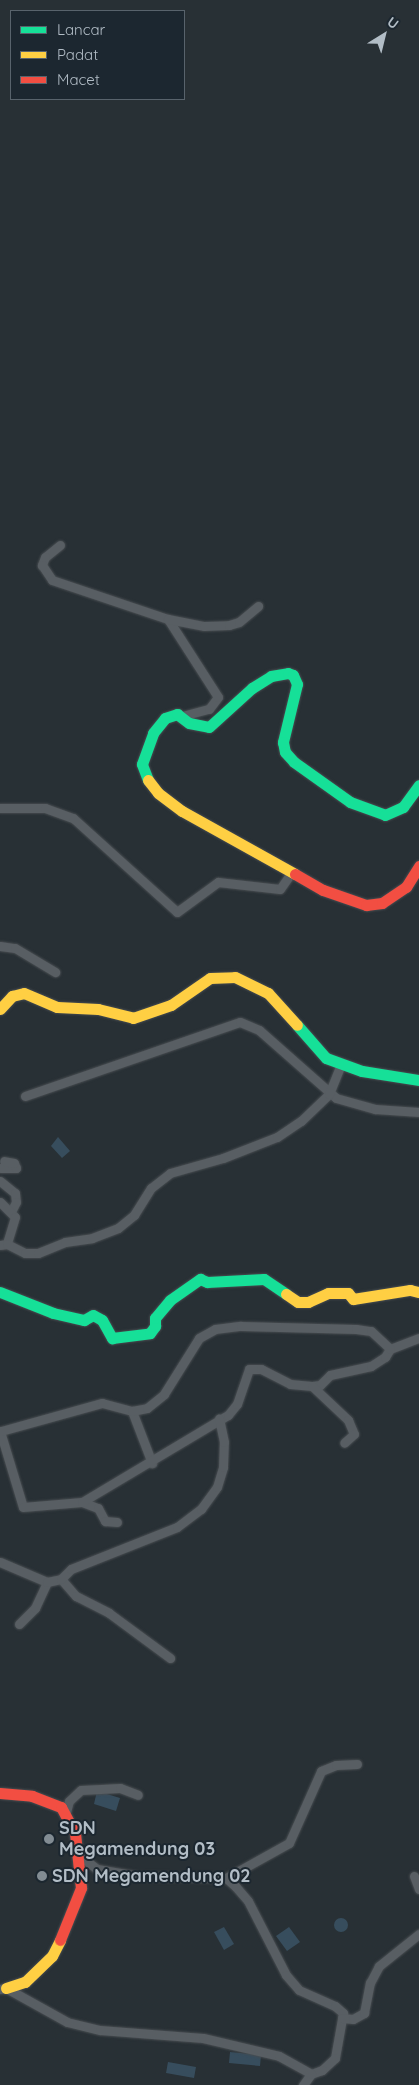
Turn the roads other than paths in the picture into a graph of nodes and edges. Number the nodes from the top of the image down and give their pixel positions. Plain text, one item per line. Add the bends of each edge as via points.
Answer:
1 (60, 546) dead end
2 (258, 606) dead end
3 (168, 619) junction
4 (182, 716) junction
5 (419, 785) edge
6 (0, 808) edge
7 (419, 866) edge
8 (291, 873) junction
9 (0, 946) edge
10 (55, 972) dead end
11 (0, 1009) edge
12 (341, 1065) junction
13 (419, 1080) edge
14 (329, 1094) junction
15 (25, 1096) dead end
16 (419, 1112) edge
17 (0, 1181) edge
18 (0, 1202) edge
19 (12, 1210) junction
20 (4, 1244) edge
21 (0, 1292) edge
22 (419, 1292) edge
23 (419, 1338) edge
24 (390, 1349) junction
25 (312, 1386) junction
26 (132, 1411) junction
27 (219, 1419) junction
28 (0, 1431) edge
29 (344, 1443) dead end
30 (152, 1463) junction
31 (82, 1502) junction
32 (117, 1522) dead end
33 (0, 1562) edge
34 (61, 1579) junction
35 (47, 1582) junction
36 (19, 1624) dead end
37 (170, 1658) dead end
38 (357, 1764) dead end
39 (0, 1793) edge
40 (138, 1795) dead end
41 (66, 1812) junction
42 (79, 1855) junction
43 (414, 1876) dead end
44 (226, 1878) junction
45 (419, 1889) edge
46 (419, 1934) edge
47 (3, 1989) edge
48 (342, 2018) junction
49 (311, 2074) junction
50 (303, 2085) edge

1 - 3 street via 45,558 42,565 52,580
2 - 3 street via 239,622 229,625 204,626
3 - 4 street via 218,697 209,709
4 - 5 street via 189,723 209,727 252,688 271,676 288,672 297,684 283,742 285,752 294,762 350,802 385,815 403,807
4 - 8 street via 172,714 165,718 153,733 143,754 143,773 158,793 182,811
6 - 8 street via 45,808 73,818 177,912 218,882 280,889
7 - 8 street via 406,888 394,896 366,905 323,890
9 - 10 street via 15,948
11 - 12 street via 12,996 24,993 57,1007 98,1009 133,1018 171,1005 210,978 235,977 268,993 326,1058
12 - 13 street
12 - 14 street
14 - 15 street via 258,1030 240,1022
14 - 16 street via 350,1104 375,1109
14 - 20 street via 277,1137 223,1158 170,1172 151,1188 134,1215 118,1228 38,1253 26,1253
17 - 19 street via 14,1193 16,1202
18 - 19 street
19 - 20 street via 15,1224
21 - 22 street via 53,1313 84,1320 93,1315 102,1320 112,1338 150,1333 156,1326 155,1318 170,1300 200,1279 207,1282 264,1279 298,1302 308,1302 328,1293 348,1293 353,1299 410,1290
23 - 24 street
24 - 25 street via 386,1357 371,1366 330,1375 320,1385
24 - 26 street via 371,1331 356,1329 241,1326 215,1329 199,1338 156,1403
25 - 27 street via 290,1384 261,1369 249,1369 234,1409
25 - 29 street via 348,1420 354,1434
26 - 28 street via 102,1403
26 - 30 street
27 - 30 street
27 - 34 street via 224,1442 222,1466 217,1487 201,1509 177,1527 71,1569
28 - 31 street via 23,1507
30 - 31 street
31 - 32 street via 98,1508 105,1521
33 - 35 street
34 - 35 street
34 - 37 street via 76,1596 109,1613
35 - 36 street via 35,1608
38 - 44 street via 336,1765 321,1771 289,1843
39 - 41 street via 52,1802
40 - 41 street via 120,1788 81,1790 69,1801
41 - 42 street via 75,1833
42 - 44 street via 97,1869 139,1876
42 - 47 street via 81,1888 52,1956 25,1982
43 - 45 street
44 - 48 street via 248,1901 286,1975 299,1990 335,2006 343,2013
46 - 48 street via 379,1966 370,1984 364,2013 353,2019
47 - 49 street via 68,2022 100,2030 203,2038 278,2056
48 - 49 street via 335,2058 322,2070
49 - 50 street

